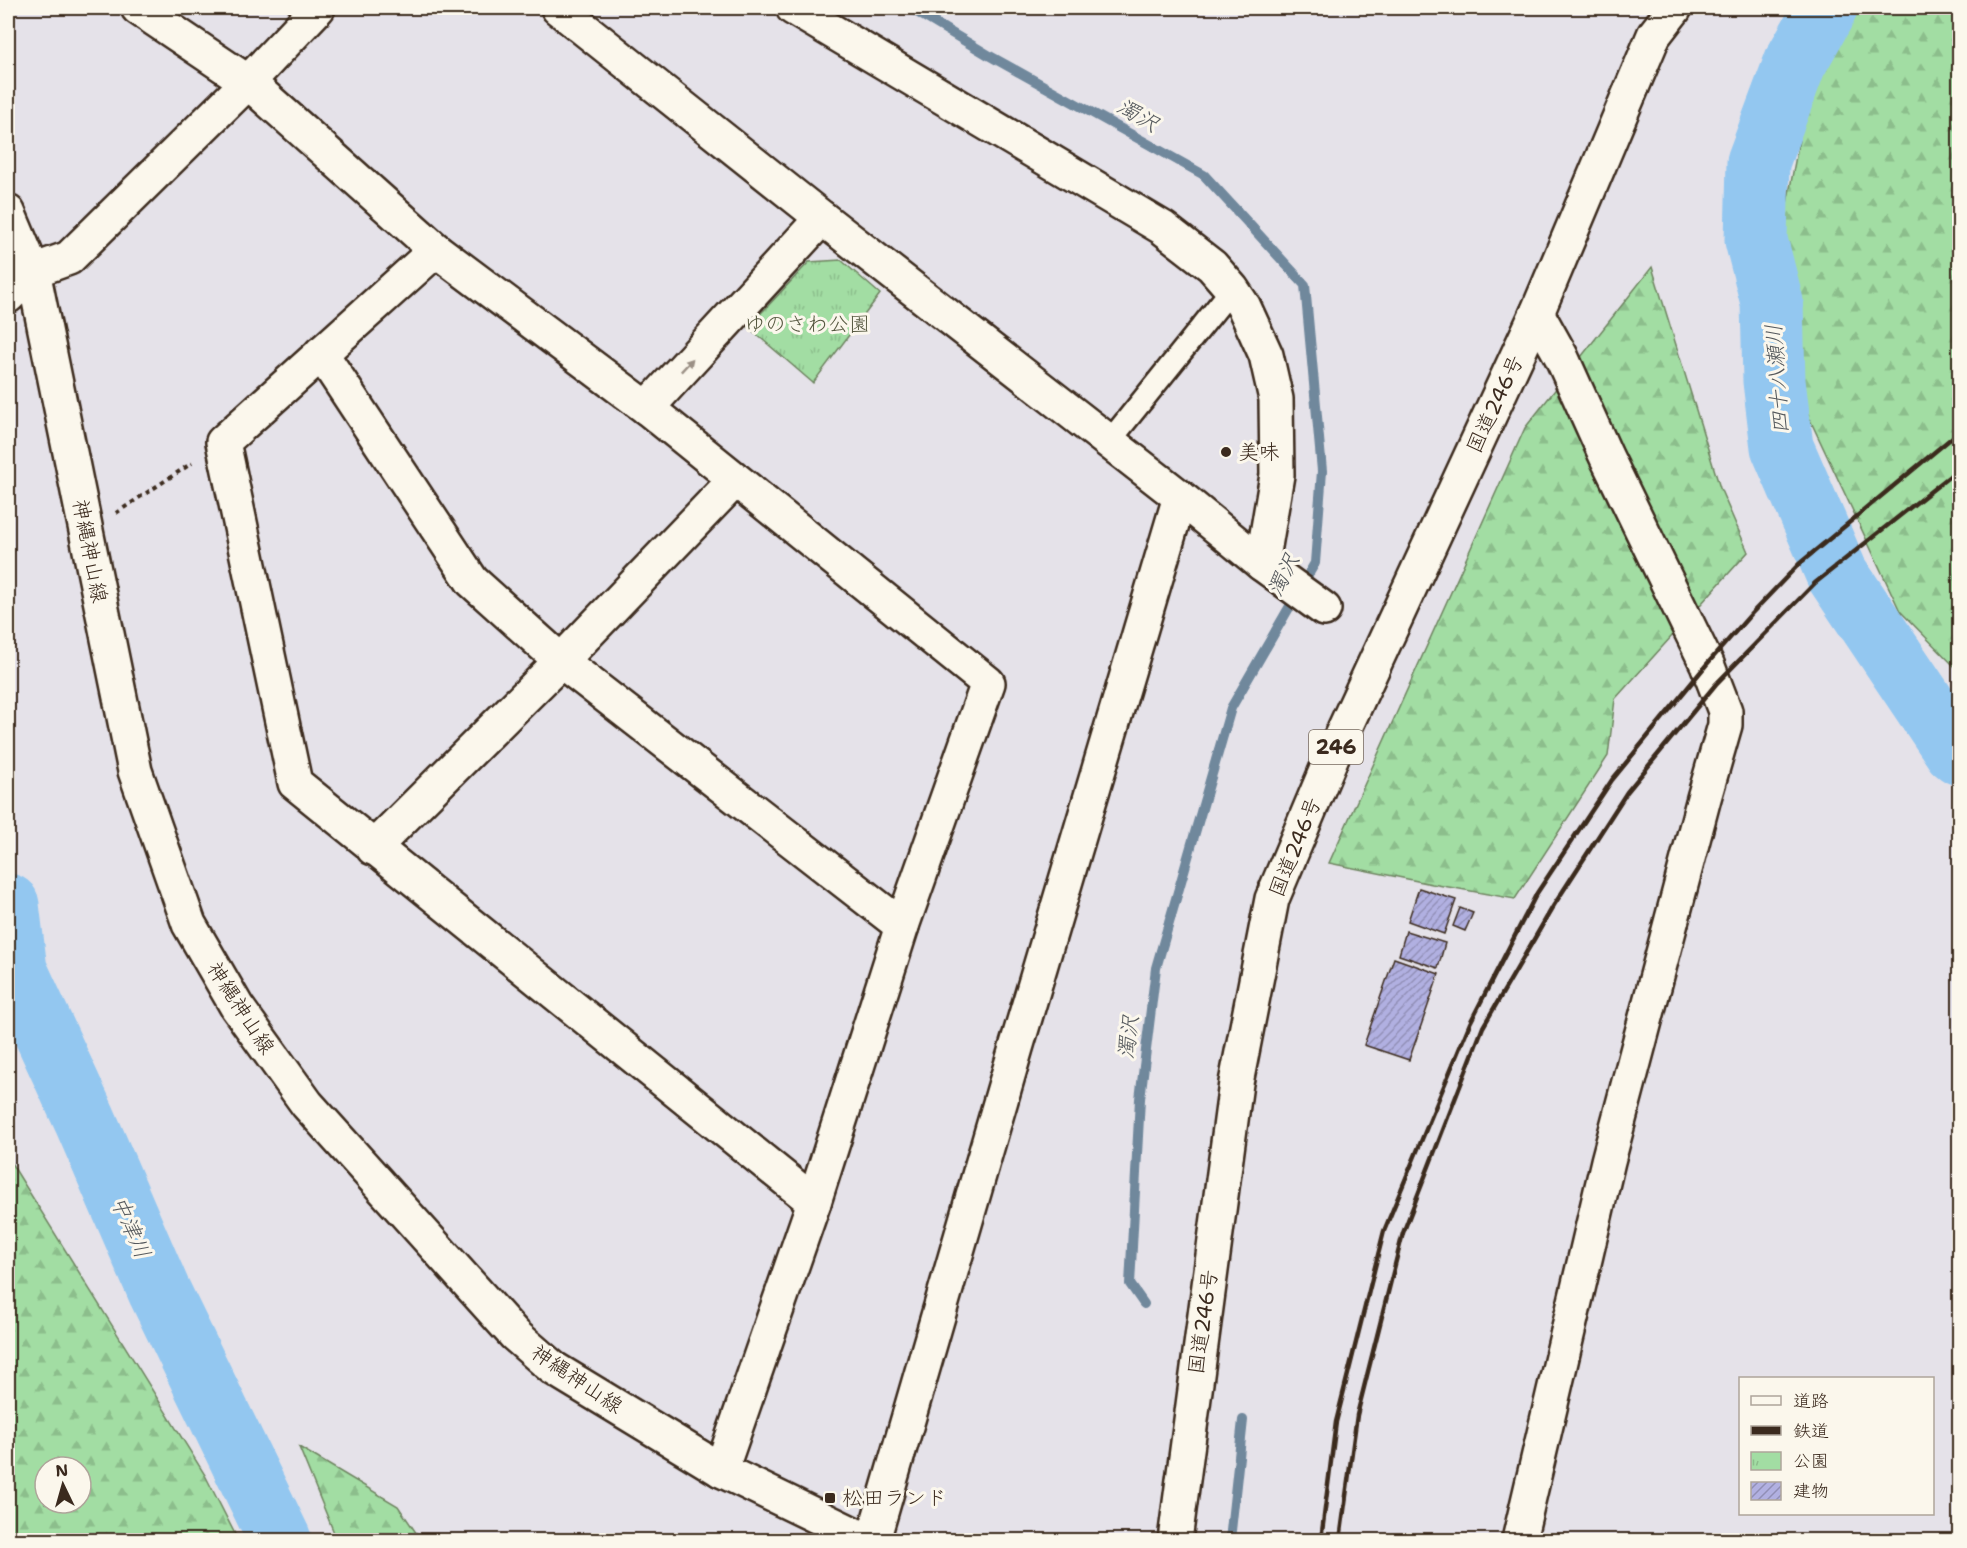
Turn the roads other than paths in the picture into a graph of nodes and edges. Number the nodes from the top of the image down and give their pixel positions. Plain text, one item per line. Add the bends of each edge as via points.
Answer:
1 (138, 8) edge
2 (318, 8) edge
3 (558, 8) edge
4 (794, 8) edge
5 (1675, 8) edge
6 (248, 82) junction
7 (8, 212) edge
8 (822, 218) junction
9 (436, 250) junction
10 (33, 271) junction
11 (1232, 289) junction
12 (8, 296) edge
13 (1537, 313) junction
14 (321, 353) junction
15 (647, 408) junction
16 (1109, 442) junction
17 (735, 480) junction
18 (1180, 497) junction
19 (1274, 572) junction
20 (1324, 609) dead end
21 (561, 661) junction
22 (373, 848) junction
23 (902, 926) junction
24 (814, 1202) junction
25 (720, 1470) junction
26 (866, 1540) edge
27 (873, 1540) edge
28 (1175, 1540) edge
29 (1519, 1540) edge

1 - 6 main road
2 - 6 main road
3 - 8 main road
4 - 11 main road via 1163,228 1212,266
5 - 13 main road, 国道246号 / 246 via 1654,35
6 - 9 main road
6 - 10 main road via 69,258
7 - 10 main road, 神縄神山線
15 -> 8 main road
8 - 16 main road
9 - 14 main road
9 - 15 main road
10 - 12 main road
10 - 25 main road, 神縄神山線 via 135,771 189,924 237,1006 307,1104 515,1335 553,1368
11 - 16 lane
11 - 19 main road via 1266,355 1276,399
13 - 28 main road, 国道246号 / 246 via 1345,727 1272,899 1236,1083
13 - 29 main road via 1707,664 1725,711 1725,725 1608,1161
14 - 21 main road via 472,581
14 - 22 main road via 223,442 294,783
15 - 17 main road
16 - 18 main road
17 - 21 main road
17 - 23 main road via 988,683
18 - 19 main road
18 - 27 main road
19 - 20 main road
21 - 22 main road
21 - 23 main road
22 - 24 main road
23 - 24 main road
24 - 25 main road
25 - 26 main road, 神縄神山線

